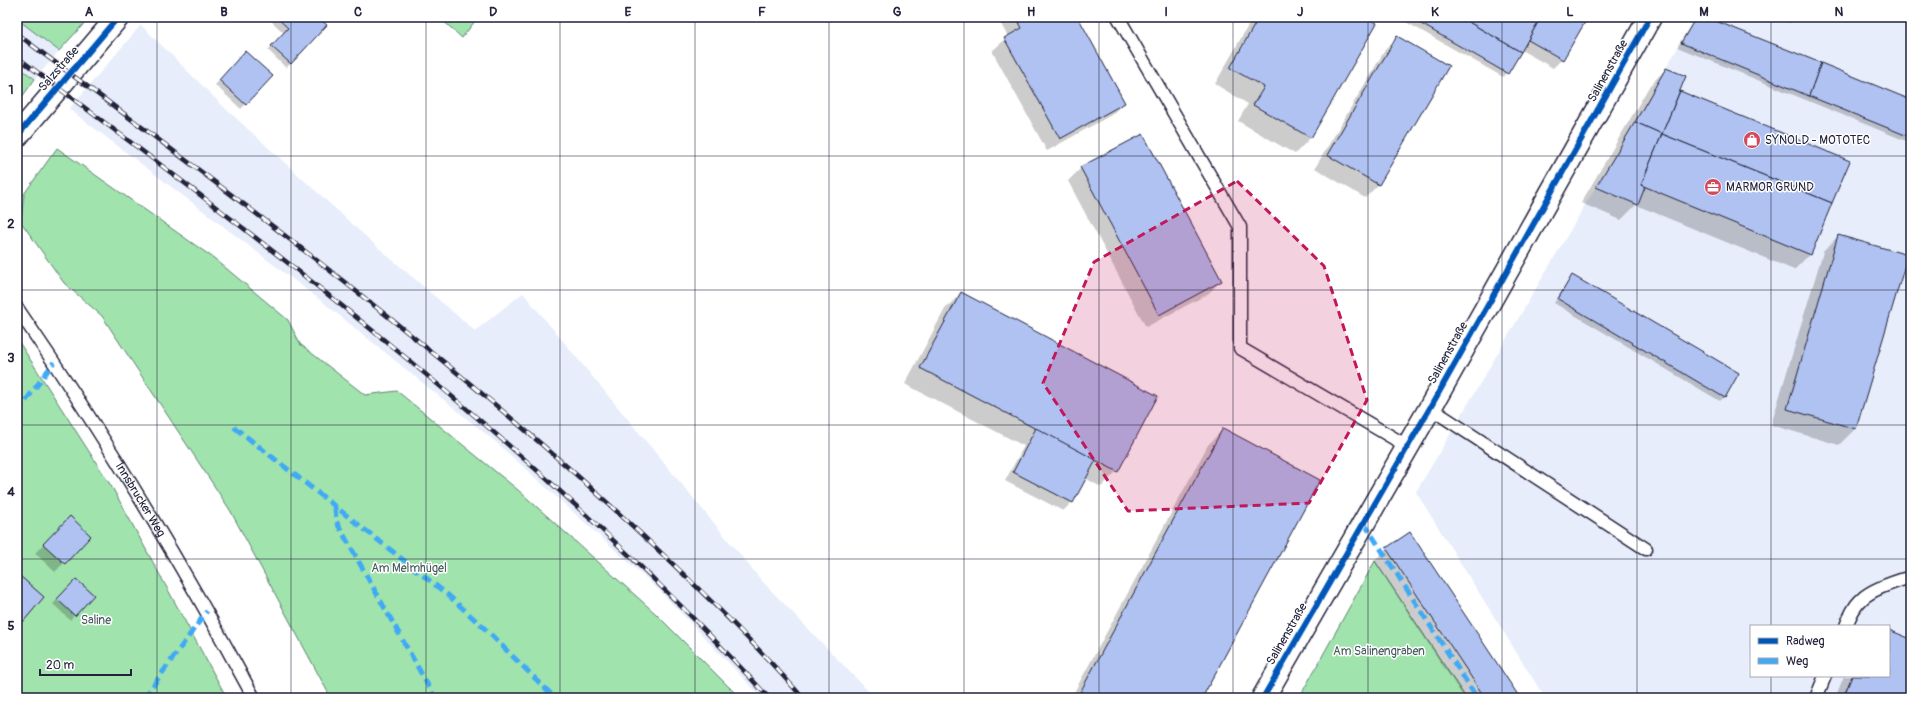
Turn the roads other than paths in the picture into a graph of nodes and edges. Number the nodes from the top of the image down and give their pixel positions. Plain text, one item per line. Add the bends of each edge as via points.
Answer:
1 (118, 17) edge
2 (1118, 17) edge
3 (1650, 17) edge
4 (17, 136) edge
5 (17, 308) edge
6 (1430, 408) junction
7 (1407, 446) junction
8 (1646, 549) dead end
9 (1911, 577) edge
10 (1846, 625) edge
11 (1825, 677) edge
12 (254, 698) edge
13 (1263, 698) edge
14 (1816, 698) edge

1 - 4 street, Salzstraße
2 - 7 lane via 1240,227 1240,348
3 - 6 street, Salinenstraße
5 - 12 lane, Innsbrucker Weg via 132,486 207,611
6 - 7 street, Salinenstraße
6 - 8 lane
7 - 13 street, Salinenstraße
9 - 10 lane via 1883,587 1863,598 1852,612
11 - 14 lane

